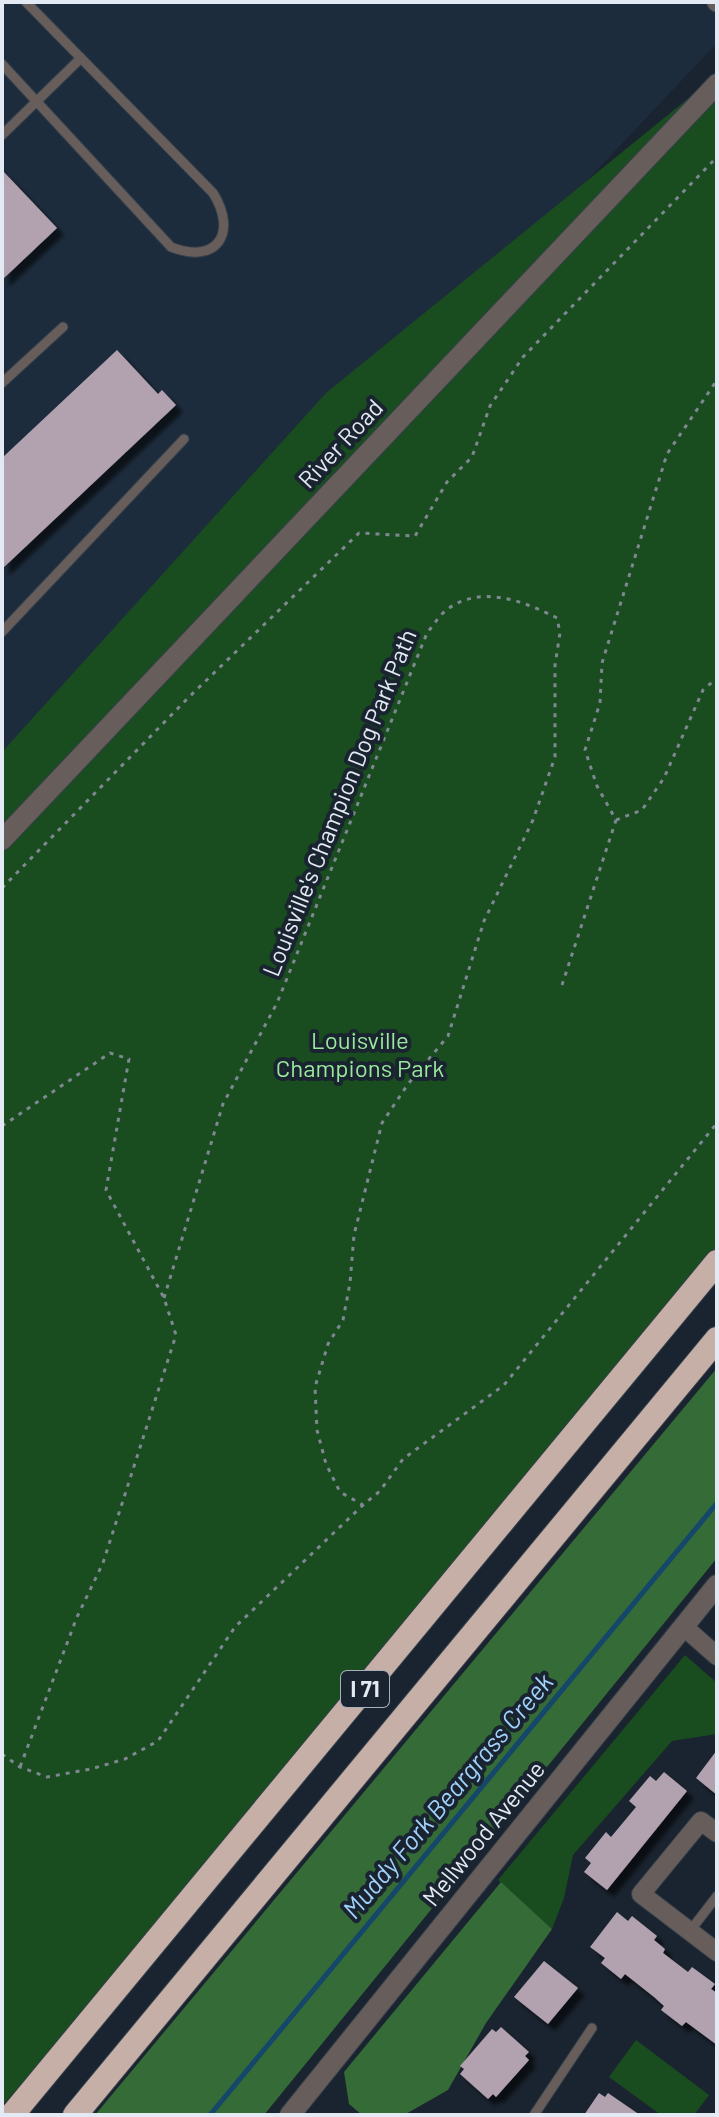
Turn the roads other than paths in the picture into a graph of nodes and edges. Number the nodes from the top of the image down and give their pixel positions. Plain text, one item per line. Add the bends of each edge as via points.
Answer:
1 (26, 2) edge
2 (81, 58) junction
3 (2, 64) edge
4 (717, 84) edge
5 (36, 102) junction
6 (2, 135) edge
7 (63, 327) dead end
8 (2, 383) edge
9 (184, 439) dead end
10 (2, 632) edge
11 (2, 840) edge
12 (717, 1262) edge
13 (717, 1339) edge
14 (717, 1585) edge
15 (684, 1627) junction
16 (717, 1656) edge
17 (717, 1833) edge
18 (717, 1896) edge
19 (690, 1931) junction
20 (717, 1952) edge
21 (592, 2028) dead end
22 (12, 2115) edge
23 (75, 2115) edge
24 (290, 2115) edge
25 (534, 2115) edge

1 - 2 lane
2 - 5 lane
2 - 5 lane via 213,193 225,223 213,246 188,254 171,247
3 - 5 lane
4 - 11 street, River Road
5 - 6 lane
7 - 8 lane
9 - 10 lane
12 - 22 highway, I 71
13 - 23 highway, I 71
14 - 15 street, Mellwood Avenue
15 - 16 street
15 - 24 street, Mellwood Avenue
17 - 19 street via 701,1821 641,1894
18 - 19 lane
19 - 20 street
21 - 25 lane

